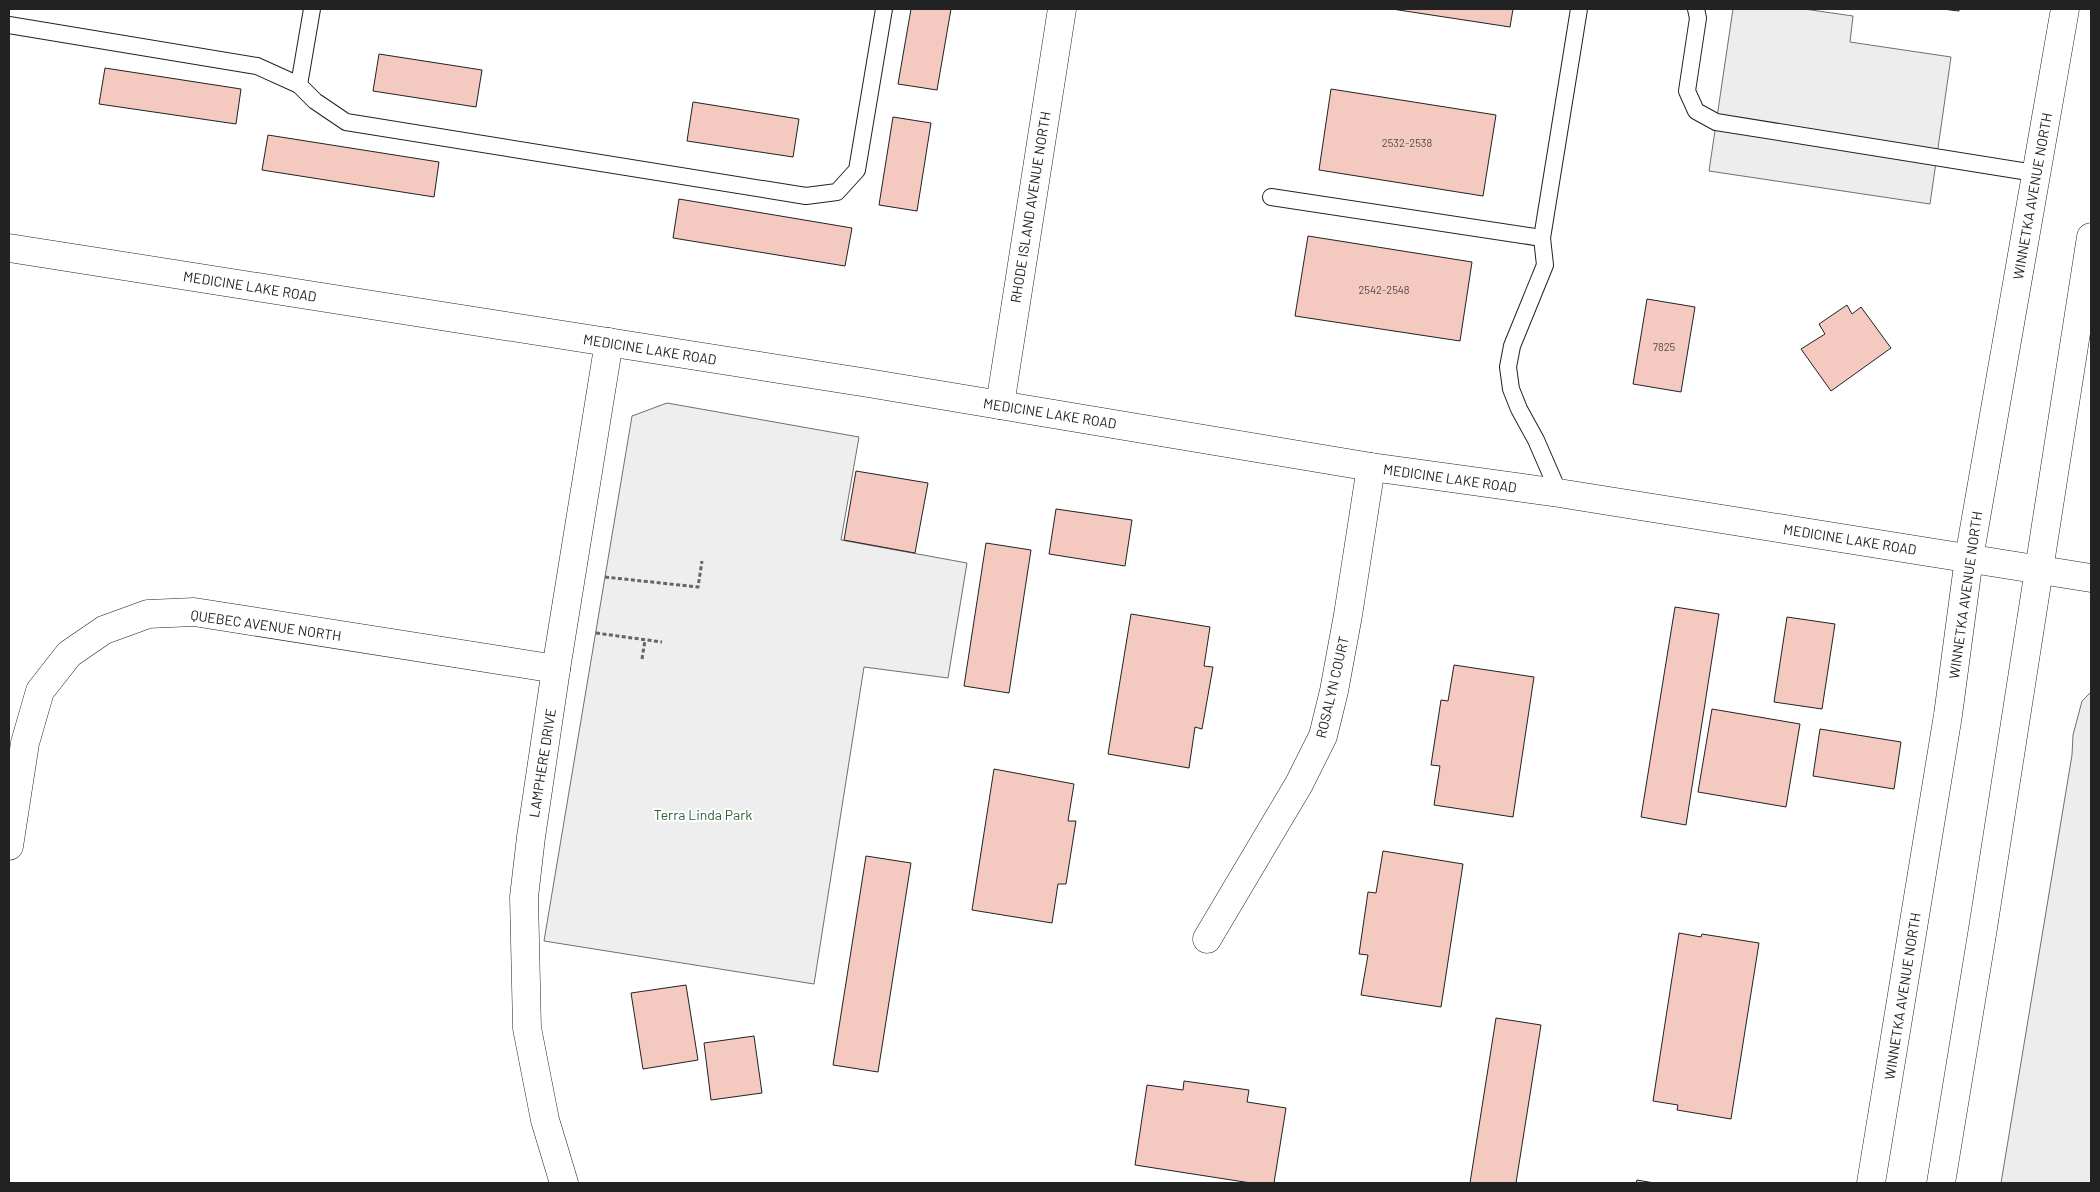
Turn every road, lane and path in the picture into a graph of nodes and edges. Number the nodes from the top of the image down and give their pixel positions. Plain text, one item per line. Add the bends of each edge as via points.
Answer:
1 (312, 9) edge
2 (884, 9) edge
3 (1062, 9) edge
4 (1579, 9) edge
5 (1696, 9) edge
6 (2065, 9) edge
7 (9, 25) edge
8 (299, 85) junction
9 (2035, 173) junction
10 (1271, 197) dead end
11 (2091, 237) edge
12 (1542, 238) junction
13 (9, 248) edge
14 (609, 342) junction
15 (1000, 405) junction
16 (1371, 467) junction
17 (1560, 493) junction
18 (1969, 558) junction
19 (702, 562) dead end
20 (2040, 570) junction
21 (2091, 578) edge
22 (602, 586) dead end
23 (596, 624) dead end
24 (645, 640) junction
25 (662, 642) dead end
26 (642, 659) dead end
27 (556, 669) junction
28 (9, 846) edge
29 (1207, 939) dead end
30 (564, 1183) edge
31 (1871, 1183) edge
32 (1941, 1183) edge

1 - 8 lane
2 - 8 lane via 857,170 837,192 806,196 346,122 315,102
3 - 15 street, RHODE ISLAND AVENUE NORTH
4 - 12 lane
5 - 9 lane via 1698,18 1687,91 1696,111 1716,122
6 - 9 street, WINNETKA AVENUE NORTH
7 - 8 lane via 257,66
9 - 18 street, WINNETKA AVENUE NORTH
10 - 12 lane
11 - 20 street
12 - 17 lane via 1545,265 1512,346 1508,367 1511,389 1519,409
13 - 14 street, MEDICINE LAKE ROAD
14 - 15 street, MEDICINE LAKE ROAD
14 - 27 street, LAMPHERE DRIVE
15 - 16 street, MEDICINE LAKE ROAD
16 - 17 street, MEDICINE LAKE ROAD
16 - 29 street, ROSALYN COURT via 1348,615 1324,736
17 - 18 street, MEDICINE LAKE ROAD
18 - 20 street, MEDICINE LAKE ROAD
18 - 31 street, WINNETKA AVENUE NORTH via 1948,715
19 - 22 path via 698,587 603,577
20 - 21 street, MEDICINE LAKE ROAD
20 - 32 street
23 - 24 path via 594,633
24 - 25 path
24 - 26 path
27 - 28 street, QUEBEC AVENUE NORTH via 194,612 148,614 104,630 69,654 40,691 25,743
27 - 30 street, LAMPHERE DRIVE via 524,897 524,946 527,1028 545,1120

